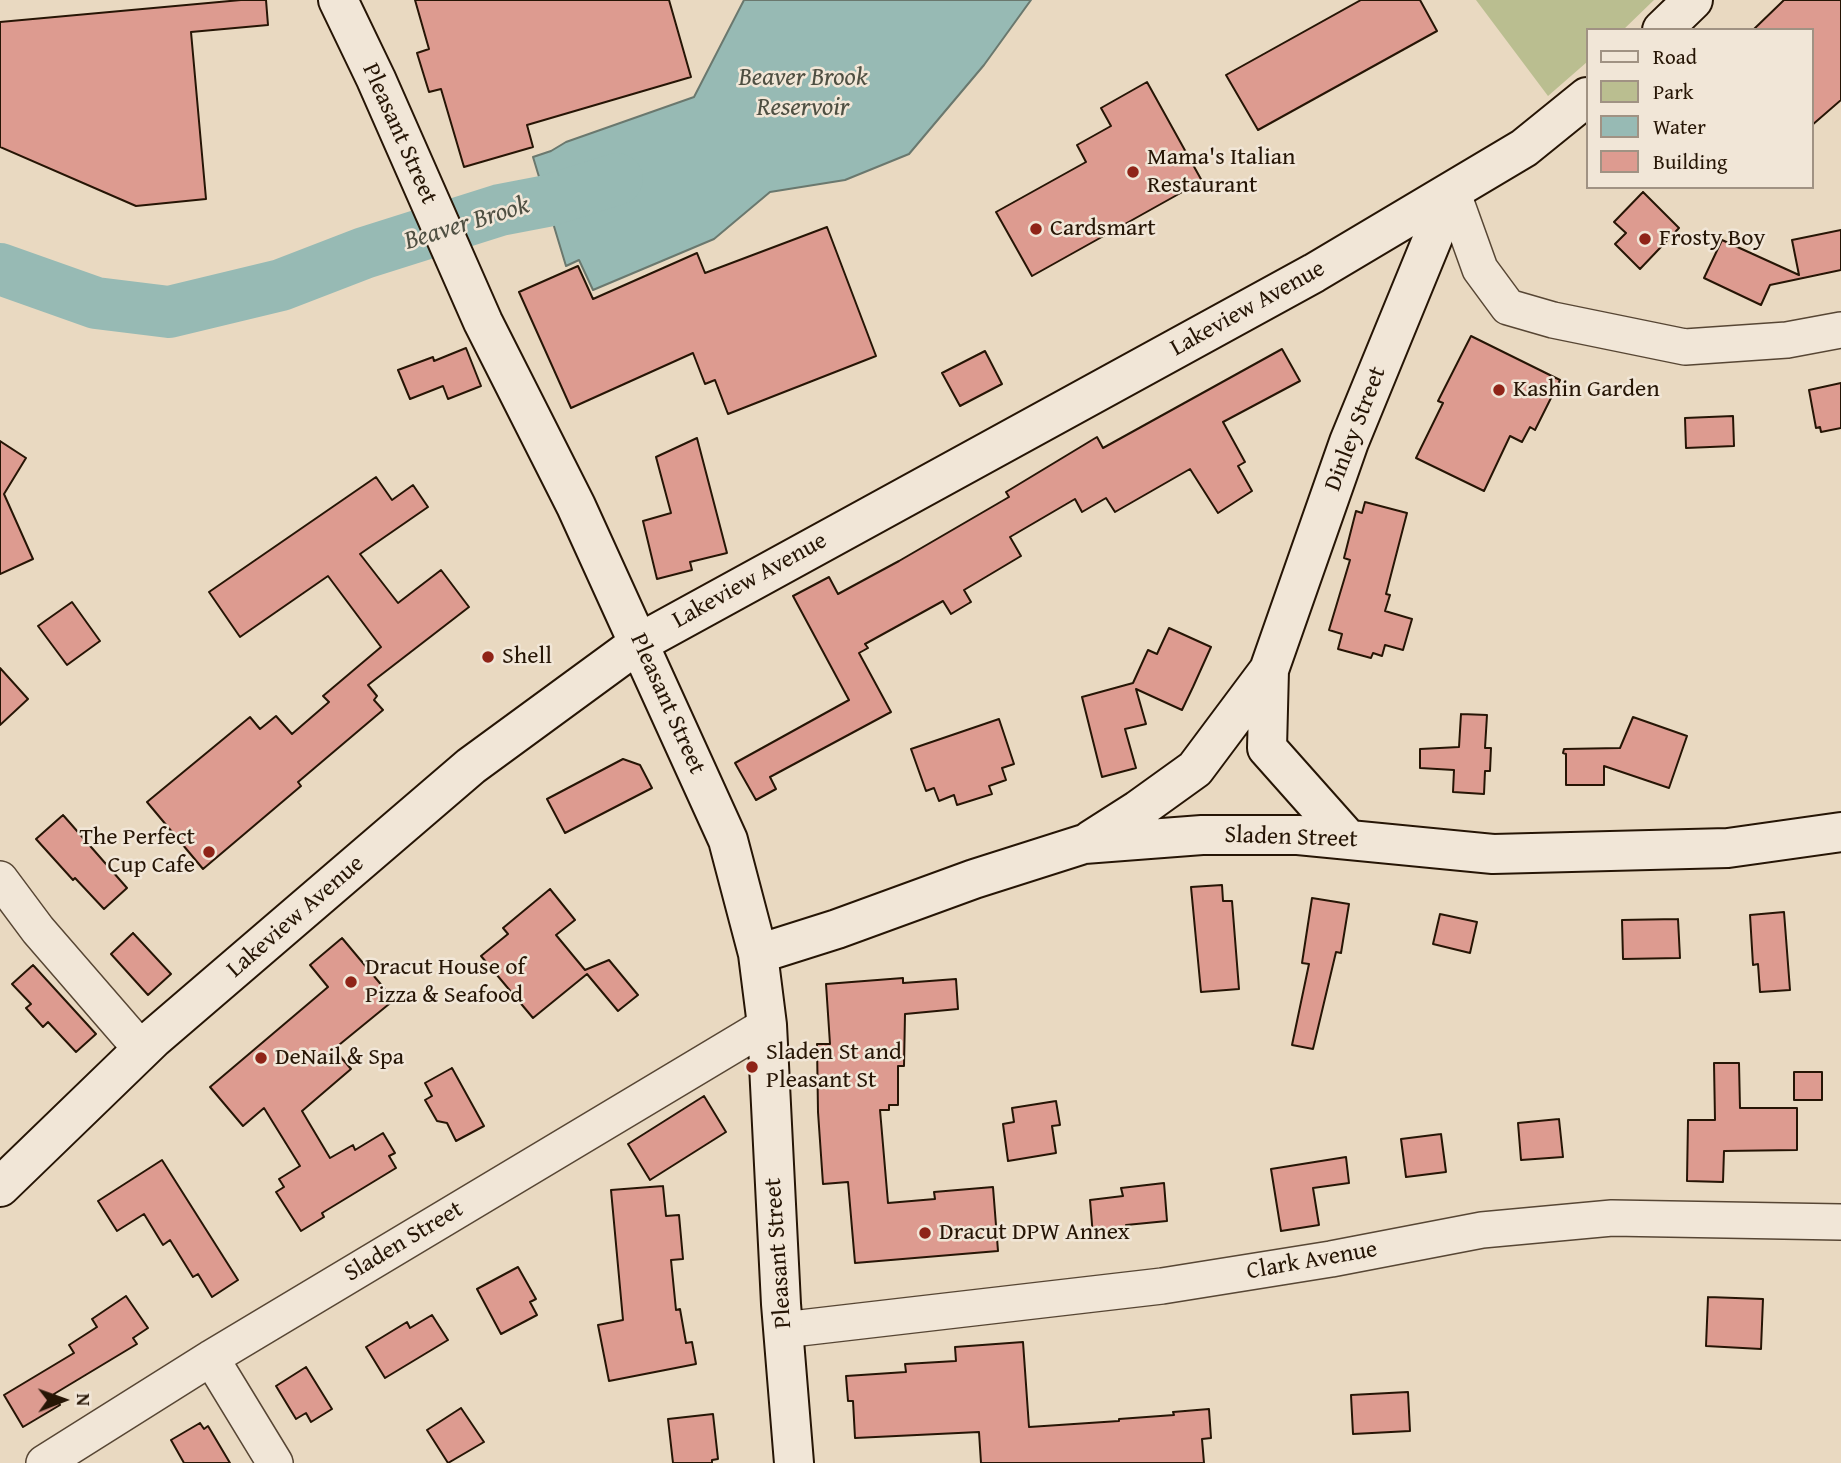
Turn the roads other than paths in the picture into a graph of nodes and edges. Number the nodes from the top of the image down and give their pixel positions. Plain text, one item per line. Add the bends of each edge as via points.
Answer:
1 (338, 0) edge
2 (1693, 0) edge
3 (1663, 28) edge
4 (1586, 98) edge
5 (1452, 191) junction
6 (1841, 330) edge
7 (639, 643) junction
8 (1269, 670) junction
9 (1841, 832) edge
10 (1347, 838) junction
11 (1084, 844) junction
12 (0, 879) edge
13 (758, 954) junction
14 (767, 1025) junction
15 (142, 1050) junction
16 (0, 1187) edge
17 (1841, 1222) edge
18 (783, 1330) junction
19 (211, 1358) junction
20 (44, 1463) edge
21 (275, 1463) edge
22 (794, 1463) edge

1 - 7 main road, Pleasant Street via 483,322
2 - 3 main road
4 - 5 main road, Lakeview Avenue via 1524,148
5 - 6 street via 1480,269 1508,307 1685,347 1787,341
5 - 7 main road, Lakeview Avenue via 1297,282
5 - 8 main road, Dinley Street via 1349,442
7 - 13 main road, Pleasant Street via 728,840
7 - 15 main road, Lakeview Avenue via 471,766
8 - 10 main road, Dinley Street via 1267,748
8 - 11 main road, Dinley Street via 1195,769
9 - 10 main road, Sladen Street via 1728,848 1493,854
10 - 11 main road, Sladen Street via 1202,835
11 - 13 main road, Sladen Street
12 - 15 street
13 - 14 main road, Pleasant Street
14 - 18 main road, Pleasant Street
14 - 19 street, Sladen Street
15 - 16 main road, Lakeview Avenue
17 - 18 street, Clark Avenue via 1612,1218 1482,1230 1162,1286
18 - 22 main road, Pleasant Street
19 - 20 street, Sladen Street
19 - 21 street

